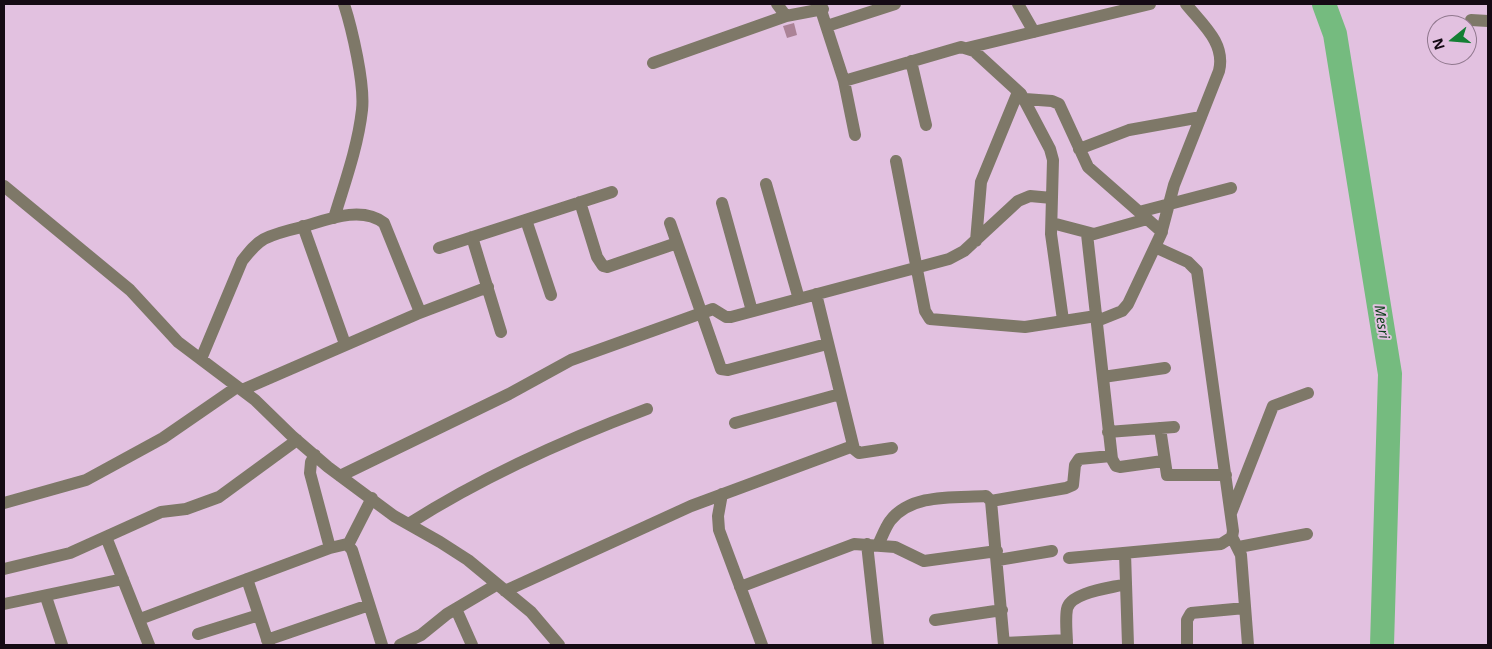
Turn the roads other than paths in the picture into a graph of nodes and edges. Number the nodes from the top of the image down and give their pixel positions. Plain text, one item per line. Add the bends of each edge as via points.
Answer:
1 (344, 4) edge
2 (777, 4) edge
3 (895, 4) edge
4 (1018, 4) edge
5 (1150, 4) edge
6 (1186, 4) edge
7 (821, 7) edge
8 (786, 16) junction
9 (827, 26) junction
10 (1034, 32) junction
11 (967, 48) junction
12 (911, 61) junction
13 (653, 63) dead end
14 (844, 81) junction
15 (1022, 96) junction
16 (1201, 117) junction
17 (926, 125) dead end
18 (855, 135) dead end
19 (1079, 148) junction
20 (896, 161) dead end
21 (766, 184) dead end
22 (4, 186) edge
23 (1231, 188) dead end
24 (612, 192) dead end
25 (1052, 198) junction
26 (580, 202) junction
27 (722, 203) dead end
28 (1169, 203) junction
29 (1143, 216) junction
30 (334, 218) junction
31 (526, 220) junction
32 (1052, 223) junction
33 (670, 224) dead end
34 (303, 226) junction
35 (1162, 232) junction
36 (1087, 234) junction
37 (472, 237) junction
38 (976, 241) junction
39 (677, 243) junction
40 (1155, 247) junction
41 (439, 248) dead end
42 (916, 268) junction
43 (488, 288) junction
44 (816, 294) junction
45 (551, 295) dead end
46 (799, 299) junction
47 (752, 311) junction
48 (420, 312) junction
49 (700, 313) junction
50 (1096, 319) junction
51 (1063, 320) junction
52 (501, 332) dead end
53 (345, 344) junction
54 (828, 344) junction
55 (201, 359) junction
56 (1165, 368) dead end
57 (1102, 377) junction
58 (240, 388) junction
59 (1308, 392) dead end
60 (840, 394) junction
61 (647, 409) dead end
62 (735, 423) dead end
63 (1174, 427) dead end
64 (1160, 428) junction
65 (1108, 432) junction
66 (297, 440) junction
67 (853, 446) junction
68 (892, 448) dead end
69 (315, 455) junction
70 (1111, 456) junction
71 (1163, 461) junction
72 (1226, 475) junction
73 (340, 476) junction
74 (722, 494) junction
75 (372, 498) junction
76 (991, 501) junction
77 (4, 503) edge
78 (1231, 514) junction
79 (410, 524) junction
80 (1307, 534) dead end
81 (106, 537) junction
82 (1235, 542) junction
83 (348, 545) junction
84 (872, 545) junction
85 (330, 548) junction
86 (1052, 551) dead end
87 (1125, 553) junction
88 (997, 555) junction
89 (1069, 558) dead end
90 (4, 569) edge
91 (248, 578) junction
92 (123, 579) junction
93 (1126, 584) junction
94 (740, 587) junction
95 (501, 588) junction
96 (46, 597) junction
97 (4, 604) edge
98 (369, 606) junction
99 (1245, 608) junction
100 (456, 609) junction
101 (1002, 610) junction
102 (259, 615) junction
103 (140, 619) junction
104 (935, 620) dead end
105 (198, 634) dead end
106 (268, 643) edge
107 (1067, 643) edge
108 (1004, 644) edge
109 (62, 645) edge
110 (148, 645) edge
111 (382, 645) edge
112 (400, 645) edge
113 (472, 645) edge
114 (559, 645) edge
115 (762, 645) edge
116 (878, 645) edge
117 (1128, 645) edge
118 (1187, 645) edge
119 (1248, 645) edge

1 - 30 street via 362,90 362,108 359,131
2 - 8 street
3 - 9 street
4 - 10 street
5 - 10 street
6 - 16 street via 1215,40 1222,61
7 - 8 street
7 - 9 street via 822,19
8 - 13 street
9 - 14 street
10 - 11 street
11 - 12 street via 955,48
11 - 15 street
12 - 14 street
12 - 17 street
14 - 18 street
15 - 19 street via 1059,104
15 - 25 street via 1052,154
15 - 38 street via 981,182
16 - 19 street via 1129,130
16 - 28 street
19 - 29 street via 1090,170
20 - 42 street
21 - 46 street
22 - 55 street via 130,290 178,342
23 - 28 street
24 - 26 street
25 - 32 street
25 - 38 street via 1030,196 1018,201
26 - 31 street
26 - 39 street via 597,257 603,266
27 - 47 street
28 - 29 street
28 - 35 street
29 - 35 street
29 - 36 street via 1100,233
30 - 34 street
30 - 48 street via 361,215 378,218 384,223
31 - 37 street
31 - 45 street
32 - 36 street
32 - 51 street
33 - 39 street
34 - 53 street
34 - 55 street via 264,239 242,261
35 - 40 street
36 - 50 street
37 - 41 street
37 - 43 street
38 - 42 street via 958,256
39 - 49 street
40 - 50 street via 1126,308
40 - 72 street via 1188,262 1197,271
42 - 44 street
42 - 51 street via 927,316 935,321 1025,327
43 - 48 street
43 - 52 street
44 - 46 street
44 - 54 street
46 - 47 street
47 - 49 street via 731,317 713,309
48 - 53 street
49 - 54 street via 718,366 724,370
49 - 73 street via 571,360 510,394
50 - 51 street
50 - 57 street
53 - 58 street
54 - 60 street
55 - 58 street
56 - 57 street
57 - 65 street
58 - 66 street
58 - 77 street via 163,438 86,480
59 - 78 street via 1273,406
60 - 62 street
60 - 67 street
61 - 79 street via 590,430 498,472
63 - 64 street
64 - 65 street
64 - 71 street
65 - 70 street
66 - 69 street
66 - 81 street via 218,497 186,509 161,512
67 - 68 street via 859,453
67 - 74 street
69 - 73 street
69 - 85 street via 310,473
70 - 71 street via 1113,464 1120,467
70 - 76 street via 1079,459 1071,487
71 - 72 street via 1169,477
72 - 78 street
73 - 75 street
74 - 94 street via 718,530
74 - 95 street
75 - 79 street
75 - 83 street
76 - 84 street via 986,496 916,502 896,514
76 - 88 street
78 - 82 street
79 - 95 street via 453,549
80 - 82 street
81 - 90 street via 70,553
81 - 92 street
82 - 87 street
82 - 99 street
83 - 85 street
83 - 98 street
84 - 88 street via 900,548 924,561
84 - 94 street via 842,547
84 - 116 street
85 - 91 street
86 - 88 street
87 - 89 street
87 - 93 street
88 - 101 street
91 - 102 street
91 - 103 street
92 - 96 street
92 - 103 street
93 - 107 street via 1074,598 1067,610
93 - 117 street
94 - 115 street
95 - 100 street
95 - 114 street via 531,612
96 - 97 street
96 - 109 street
98 - 106 street
98 - 111 street
99 - 118 street via 1191,613 1187,620
99 - 119 street
100 - 112 street via 421,635
100 - 113 street
101 - 104 street
101 - 108 street
102 - 105 street
102 - 106 street
103 - 110 street
107 - 108 street

